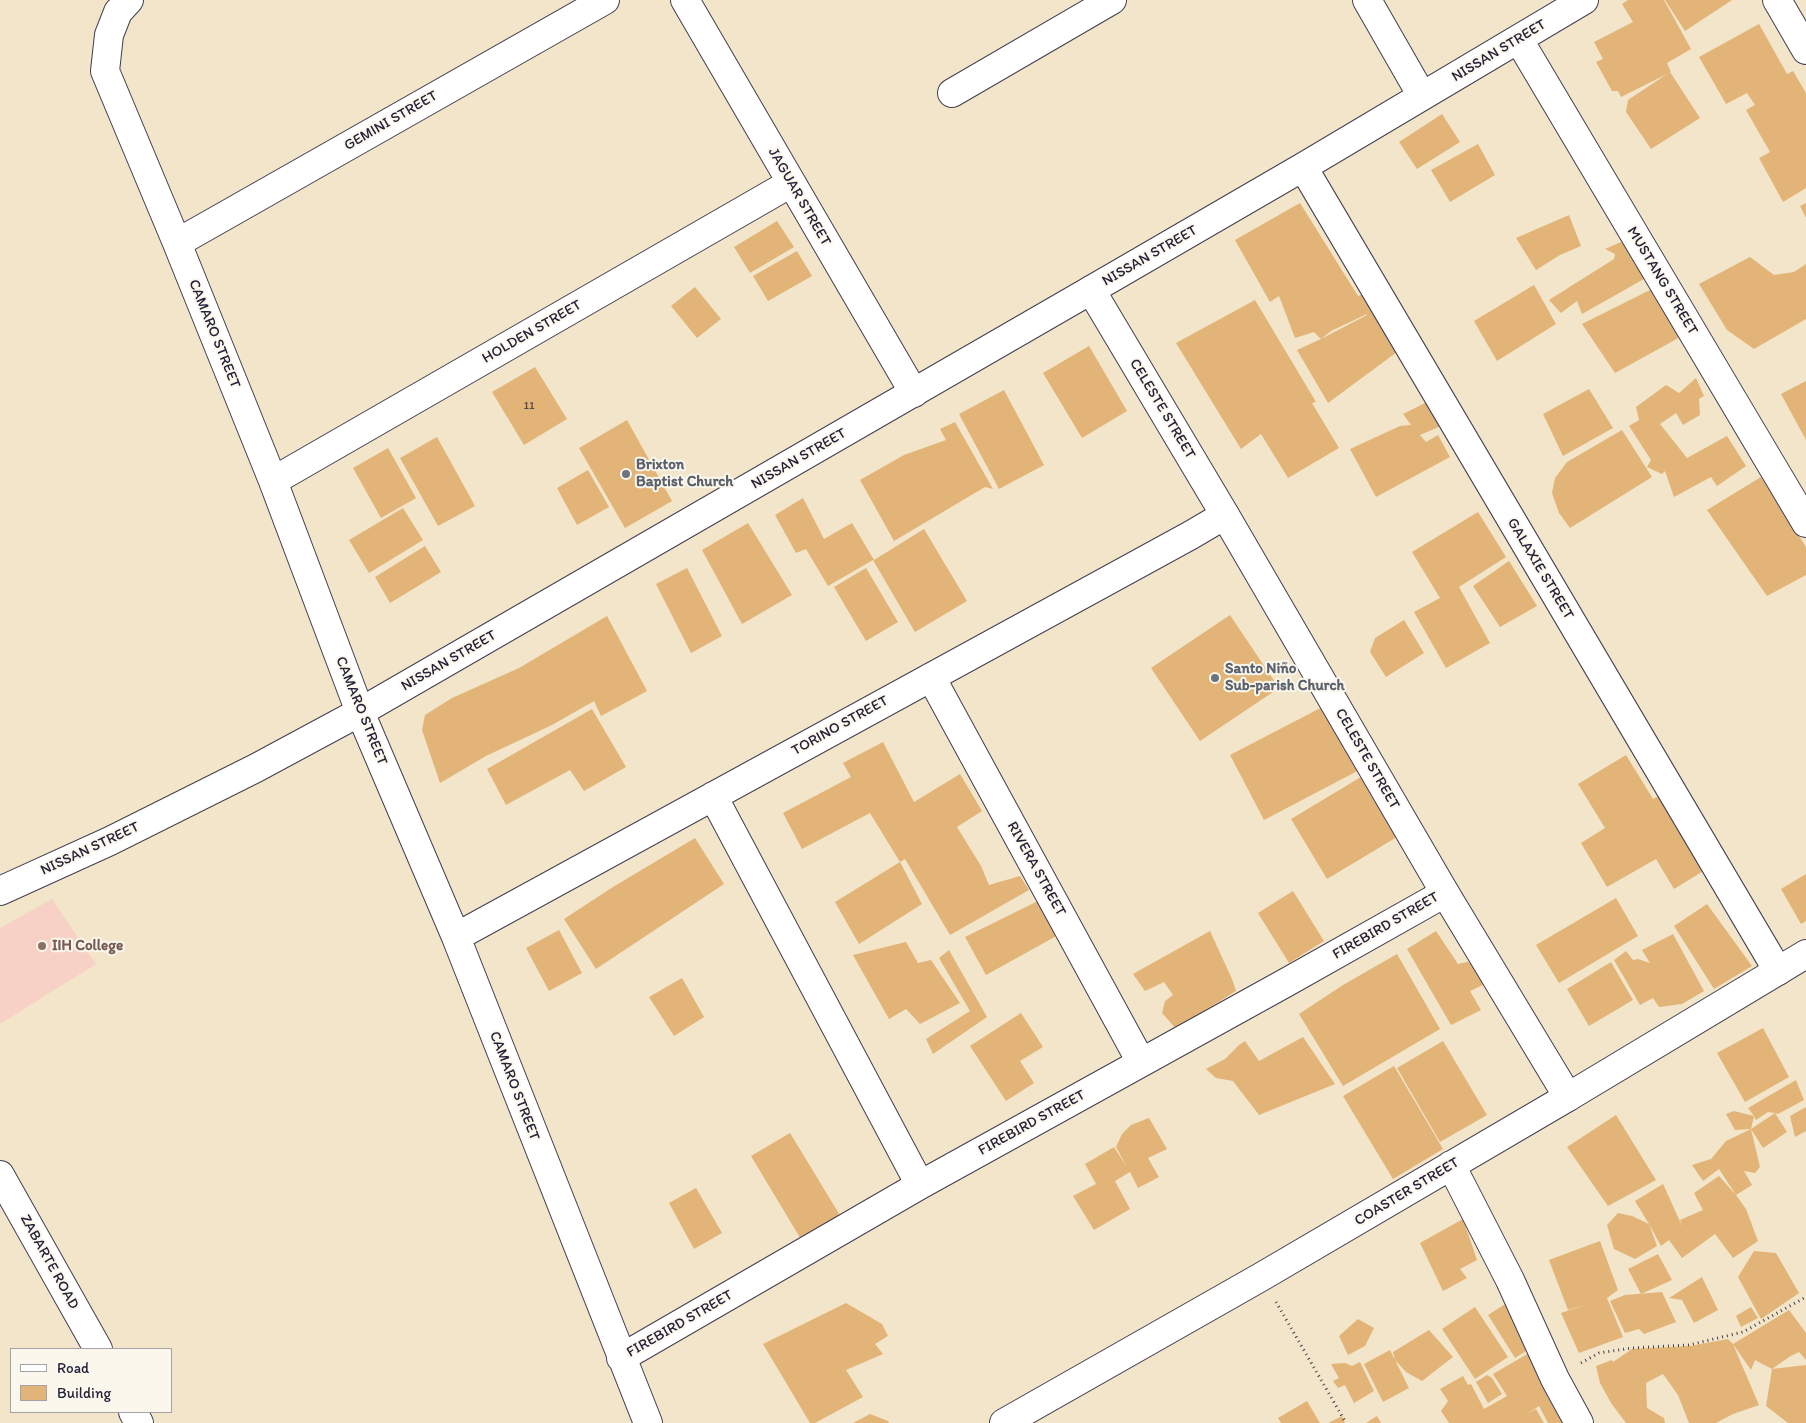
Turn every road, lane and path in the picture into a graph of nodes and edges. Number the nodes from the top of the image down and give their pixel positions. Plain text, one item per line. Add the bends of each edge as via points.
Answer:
1 (129, 0) edge
2 (604, 0) edge
3 (685, 0) edge
4 (1112, 0) edge
5 (1367, 0) edge
6 (1584, 0) edge
7 (1777, 0) edge
8 (1519, 40) junction
9 (1806, 50) edge
10 (952, 93) dead end
11 (1422, 96) junction
12 (1303, 167) junction
13 (791, 183) junction
14 (177, 243) junction
15 (1091, 290) junction
16 (914, 393) junction
17 (273, 481) junction
18 (1225, 515) junction
19 (1806, 523) edge
20 (931, 677) junction
21 (360, 712) junction
22 (713, 796) junction
23 (0, 891) edge
24 (1445, 893) junction
25 (456, 937) junction
26 (1806, 954) edge
27 (1778, 971) junction
28 (1140, 1062) junction
29 (1568, 1097) junction
30 (1451, 1166) junction
31 (0, 1175) edge
32 (920, 1185) junction
33 (1261, 1277) junction
34 (1806, 1297) edge
35 (97, 1348) edge
36 (621, 1358) junction
37 (1555, 1378) junction
38 (648, 1423) edge
39 (1004, 1423) edge
40 (1346, 1423) edge
41 (1579, 1423) edge

1 - 14 street, CAMARO STREET via 118,12 109,36 104,71
2 - 14 street, GEMINI STREET
3 - 13 street, JAGUAR STREET
4 - 10 street
5 - 11 street
6 - 8 street, NISSAN STREET
7 - 9 street
8 - 11 street, NISSAN STREET
8 - 19 street, MUSTANG STREET
11 - 12 street, NISSAN STREET
12 - 15 street, NISSAN STREET
12 - 27 street, GALAXIE STREET
13 - 16 street, JAGUAR STREET
13 - 17 street, HOLDEN STREET
14 - 17 street, CAMARO STREET
15 - 16 street, NISSAN STREET
15 - 18 street, CELESTE STREET
16 - 21 street, NISSAN STREET
17 - 21 street, CAMARO STREET
18 - 20 street, TORINO STREET
18 - 24 street, CELESTE STREET
20 - 22 street, TORINO STREET
20 - 28 street, RIVERA STREET
21 - 23 street, NISSAN STREET via 110,841
21 - 25 street, CAMARO STREET
22 - 25 street, TORINO STREET
22 - 32 street
24 - 28 street, FIREBIRD STREET
24 - 29 street, CELESTE STREET
25 - 36 street, CAMARO STREET
26 - 27 street, COASTER STREET
27 - 29 street, COASTER STREET
28 - 32 street, FIREBIRD STREET
29 - 30 street, COASTER STREET
30 - 33 street, COASTER STREET
30 - 37 street via 1510,1280
31 - 35 street, ZABARTE ROAD
32 - 36 street, FIREBIRD STREET
33 - 39 street, COASTER STREET
33 - 40 path
34 - 37 path via 1744,1332 1689,1345 1599,1353
36 - 38 street, CAMARO STREET
37 - 41 street

